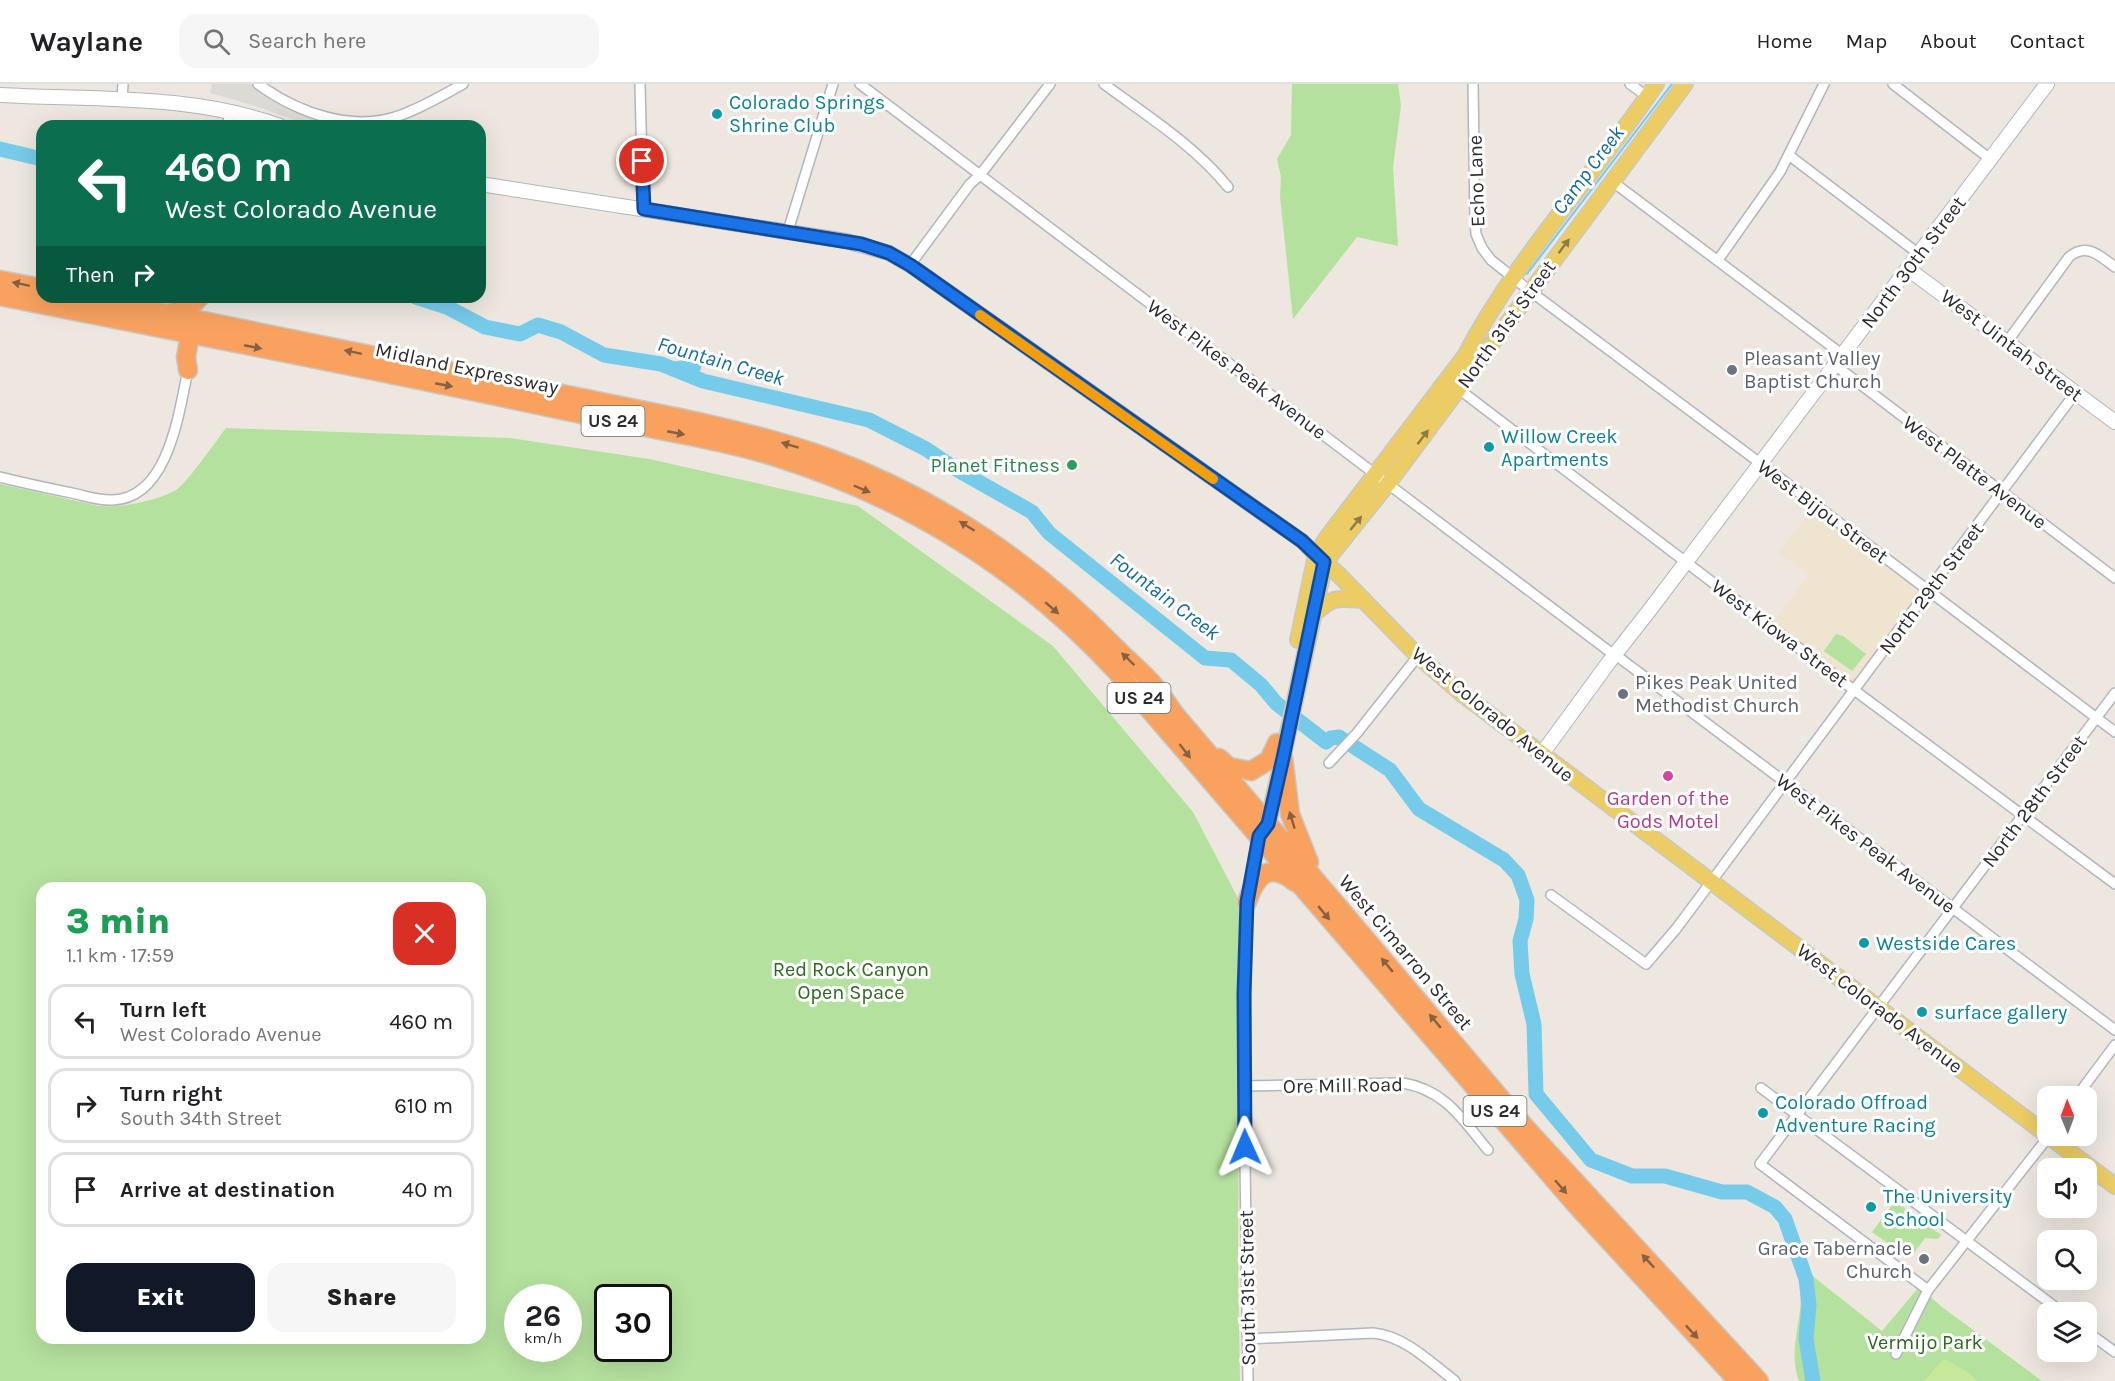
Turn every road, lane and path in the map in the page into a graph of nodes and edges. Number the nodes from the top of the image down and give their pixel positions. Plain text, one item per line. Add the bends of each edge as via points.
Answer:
1 (123, 84) edge
2 (258, 84) edge
3 (463, 84) edge
4 (640, 84) edge
5 (833, 84) edge
6 (860, 84) edge
7 (1050, 84) edge
8 (1104, 84) edge
9 (1473, 84) edge
10 (1630, 84) edge
11 (1685, 84) edge
12 (1824, 84) edge
13 (1893, 84) edge
14 (2047, 84) edge
15 (1652, 90) edge
16 (0, 95) edge
17 (122, 99) junction
18 (230, 110) junction
19 (229, 120) edge
20 (261, 120) edge
21 (341, 120) edge
22 (380, 120) edge
23 (1790, 156) junction
24 (1990, 159) junction
25 (980, 175) junction
26 (1613, 182) junction
27 (486, 185) edge
28 (1228, 187) dead end
29 (644, 209) junction
30 (788, 231) junction
31 (1919, 254) junction
32 (1718, 260) junction
33 (910, 265) junction
34 (2115, 267) edge
35 (1908, 269) junction
36 (1513, 277) junction
37 (0, 280) edge
38 (36, 287) edge
39 (1530, 291) junction
40 (0, 296) edge
41 (36, 301) edge
42 (46, 303) edge
43 (106, 303) edge
44 (194, 303) edge
45 (204, 303) edge
46 (203, 320) junction
47 (164, 321) junction
48 (190, 334) junction
49 (226, 334) junction
50 (2007, 342) junction
51 (1839, 360) junction
52 (188, 370) junction
53 (1453, 385) junction
54 (2076, 393) junction
55 (2115, 422) edge
56 (1761, 464) junction
57 (0, 477) edge
58 (1383, 479) junction
59 (2002, 493) junction
60 (1320, 559) junction
61 (1687, 562) junction
62 (1011, 565) junction
63 (2115, 578) edge
64 (1929, 591) junction
65 (1363, 600) junction
66 (1314, 614) junction
67 (1418, 656) junction
68 (1613, 659) junction
69 (1854, 689) junction
70 (2115, 693) edge
71 (1292, 694) junction
72 (1174, 713) junction
73 (2096, 718) junction
74 (2115, 732) edge
75 (1282, 739) junction
76 (1541, 755) junction
77 (1329, 763) dead end
78 (1785, 782) junction
79 (2023, 815) junction
80 (1262, 825) junction
81 (1711, 881) junction
82 (2115, 884) edge
83 (1303, 888) junction
84 (1326, 892) junction
85 (1551, 895) dead end
86 (1247, 902) junction
87 (1952, 909) junction
88 (1878, 1007) junction
89 (2115, 1030) edge
90 (2115, 1045) edge
91 (1244, 1086) junction
92 (2084, 1086) edge
93 (1761, 1088) dead end
94 (1797, 1113) junction
95 (2037, 1128) edge
96 (2040, 1146) edge
97 (2061, 1146) edge
98 (1488, 1150) dead end
99 (2115, 1186) edge
100 (1968, 1241) junction
101 (1928, 1290) junction
102 (2049, 1302) edge
103 (1248, 1339) junction
104 (2097, 1339) edge
105 (2115, 1353) edge
106 (1896, 1354) dead end
107 (1248, 1381) edge
108 (1455, 1381) edge
109 (1738, 1381) edge
110 (1759, 1381) edge

1 - 17 street
2 - 21 street via 287,103
3 - 22 street via 400,116
4 - 29 street
5 - 30 street
6 - 25 street, West Pikes Peak Avenue
7 - 25 street
8 - 28 street via 1194,151
9 - 36 street, Echo Lane via 1476,234 1491,260
10 - 15 street
11 - 26 main road, North 31st Street
12 - 23 street
13 - 24 street
14 - 24 main road, North 30th Street
15 - 36 main road, North 31st Street
16 - 17 main road
17 - 18 main road
18 - 19 street
18 - 20 main road
23 - 31 street
23 - 32 street
24 - 31 main road, North 30th Street
25 - 33 street
25 - 58 street, West Pikes Peak Avenue
26 - 32 street, West Platte Avenue
39 -> 26 main road, North 31st Street
27 - 29 main road, West Colorado Avenue
29 - 30 main road, West Colorado Avenue
30 - 33 main road, West Colorado Avenue via 861,244
31 - 35 main road, North 30th Street
32 - 51 street, West Platte Avenue
33 - 60 main road, West Colorado Avenue via 1302,541
34 - 50 street via 2095,252 2075,252
35 - 50 main road, West Uintah Street
35 - 51 main road, North 30th Street
36 - 39 street, Echo Lane
36 - 53 main road, North 31st Street via 1479,328
38 -> 37 highway
39 - 53 main road, North 31st Street
39 - 56 street, West Bijou Street
40 - 41 highway, Midland Expressway / US 24
42 - 47 highway, Midland Expressway / US 24
43 - 47 highway, Midland Expressway / US 24
44 - 47 highway
45 - 46 highway
46 - 47 highway, Midland Expressway / US 24
46 - 49 highway, Midland Expressway / US 24
47 - 48 highway, Midland Expressway / US 24
48 - 49 highway, Midland Expressway / US 24
48 - 52 highway
49 - 52 highway via 203,348
49 - 62 highway, Midland Expressway / US 24 via 674,417 772,440 827,458 913,495 972,529
50 - 54 main road, West Uintah Street
51 - 56 main road, North 30th Street
51 - 59 street, West Platte Avenue
52 - 57 street via 165,456 151,482 138,493 101,500
53 - 58 main road, North 31st Street
53 - 61 street, West Kiowa Street
54 - 55 main road, West Uintah Street
54 - 59 street, North 29th Street
56 - 61 main road, North 30th Street
56 - 64 street, West Bijou Street
58 - 60 main road, South 31st Street
58 - 68 street, West Pikes Peak Avenue
59 - 63 street, West Platte Avenue
59 - 64 street, North 29th Street
60 - 65 main road, West Colorado Avenue
60 - 66 main road, South 31st Street
60 - 71 main road, South 31st Street
61 - 68 main road, North 30th Street
61 - 69 street, West Kiowa Street
72 -> 62 highway, West Cimarron Street / US 24 via 1153,684 1099,630 1046,583
62 -> 80 highway, West Cimarron Street / US 24
64 - 69 street, North 29th Street
64 - 73 street, West Bijou Street
65 - 66 main road via 1327,601
65 - 67 main road, West Colorado Avenue
66 - 71 main road, South 31st Street
67 - 76 main road, West Colorado Avenue
67 - 77 street
68 - 76 main road, North 30th Street
68 - 78 street, West Pikes Peak Avenue
69 - 78 street, North 29th Street
69 - 79 street, West Kiowa Street
70 - 73 street, North 28th Street
71 - 75 main road, South 31st Street
72 - 75 highway via 1229,767 1256,769 1269,760
72 - 80 highway, West Cimarron Street / US 24
73 - 74 street, West Bijou Street
73 - 79 street, North 28th Street
75 - 80 main road, South 31st Street
84 -> 75 highway via 1310,864 1287,803
76 - 81 main road, West Colorado Avenue
78 - 81 street, North 29th Street
78 - 87 street, West Pikes Peak Avenue
79 - 82 street, West Kiowa Street
79 - 87 street, North 28th Street
80 - 83 highway, West Cimarron Street / US 24
80 - 84 highway, West Cimarron Street / US 24
80 - 86 street, South 31st Street
81 - 85 street, North 29th Street via 1646,964
81 - 88 main road, West Colorado Avenue
83 - 86 highway via 1281,874 1263,874 1254,883
83 -> 109 highway, West Cimarron Street / US 24 via 1577,1206
110 -> 84 highway, West Cimarron Street / US 24 via 1525,1127
86 - 91 street, South 31st Street
87 - 88 street, North 28th Street
87 - 89 street, West Pikes Peak Avenue
88 - 94 street, North 28th Street
88 - 95 main road, West Colorado Avenue
90 - 92 street
91 - 98 street, Ore Mill Road via 1415,1085 1439,1096
91 - 103 street, South 31st Street
93 - 94 street
94 - 100 street
94 - 101 street, North 28th Street via 1760,1164
96 - 100 street
97 - 99 main road, West Colorado Avenue
100 - 101 street
100 - 102 street
101 - 106 street
103 - 107 street, South 31st Street
103 - 108 street via 1387,1334
104 - 105 street

